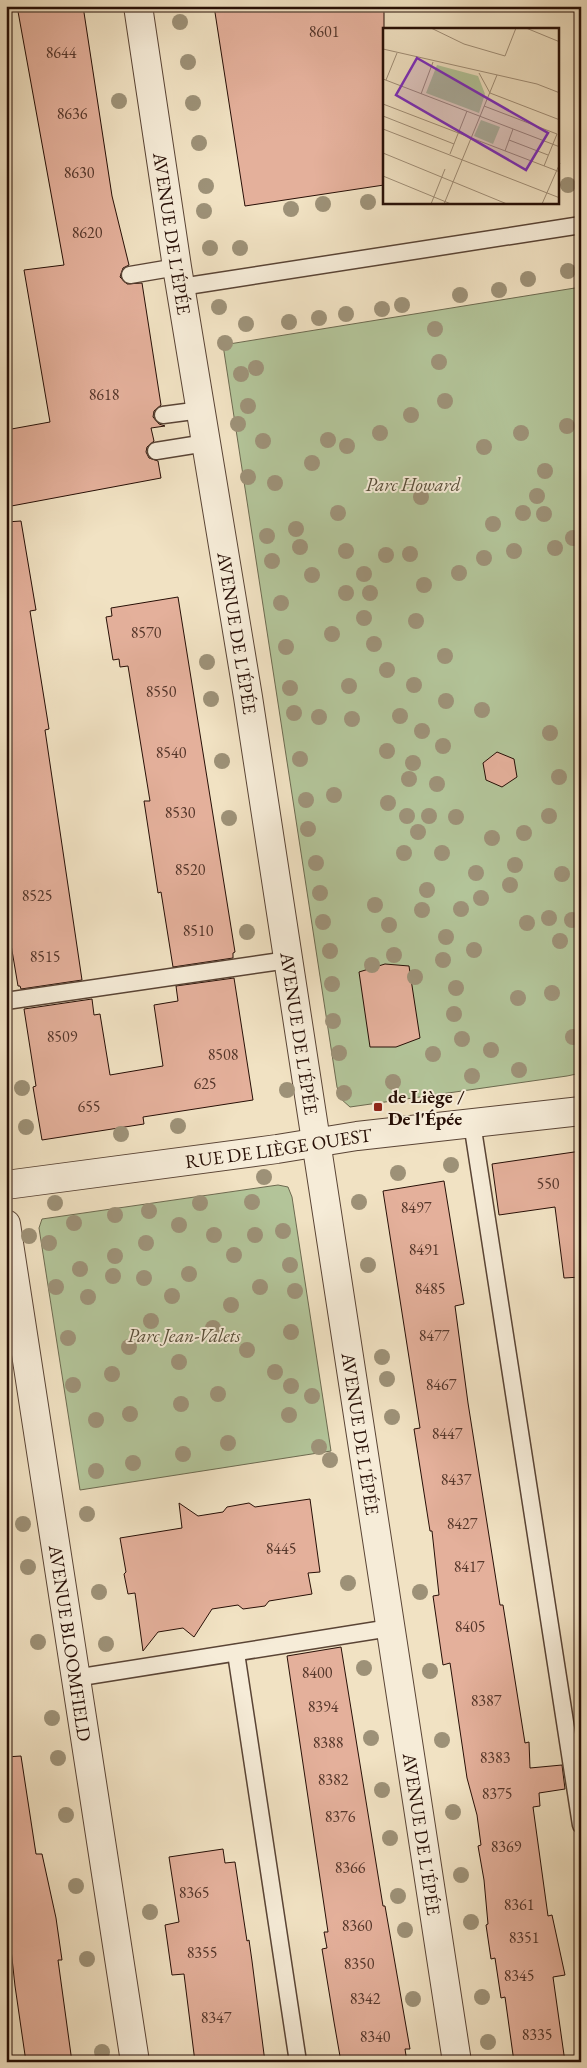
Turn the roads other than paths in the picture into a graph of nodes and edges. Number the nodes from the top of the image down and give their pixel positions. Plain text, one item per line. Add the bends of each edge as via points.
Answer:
1 (138, 6) edge
2 (581, 225) edge
3 (130, 275) dead end
4 (179, 277) junction
5 (201, 410) junction
6 (163, 415) dead end
7 (206, 443) junction
8 (156, 451) dead end
9 (288, 960) junction
10 (6, 1001) edge
11 (581, 1111) edge
12 (472, 1123) junction
13 (316, 1143) junction
14 (6, 1185) edge
15 (6, 1224) edge
16 (390, 1628) junction
17 (236, 1652) junction
18 (75, 1678) junction
19 (581, 1825) edge
20 (135, 2062) edge
21 (298, 2062) edge
22 (457, 2062) edge

1 - 4 street, AVENUE DE L'ÉPÉE
2 - 4 lane
3 - 4 lane
4 - 5 street, AVENUE DE L'ÉPÉE
5 - 6 lane
5 - 7 street, AVENUE DE L'ÉPÉE
7 - 8 lane
7 - 9 street, AVENUE DE L'ÉPÉE
9 - 10 lane
9 - 13 street, AVENUE DE L'ÉPÉE
11 - 12 street, RUE DE LIÈGE OUEST
12 - 13 street, RUE DE LIÈGE OUEST
12 - 19 lane
13 - 14 street, RUE DE LIÈGE OUEST
13 - 16 street, AVENUE DE L'ÉPÉE
15 - 18 street, AVENUE BLOOMFIELD
16 - 17 lane
16 - 22 street, AVENUE DE L'ÉPÉE
17 - 18 lane
17 - 21 lane
18 - 20 street, AVENUE BLOOMFIELD

